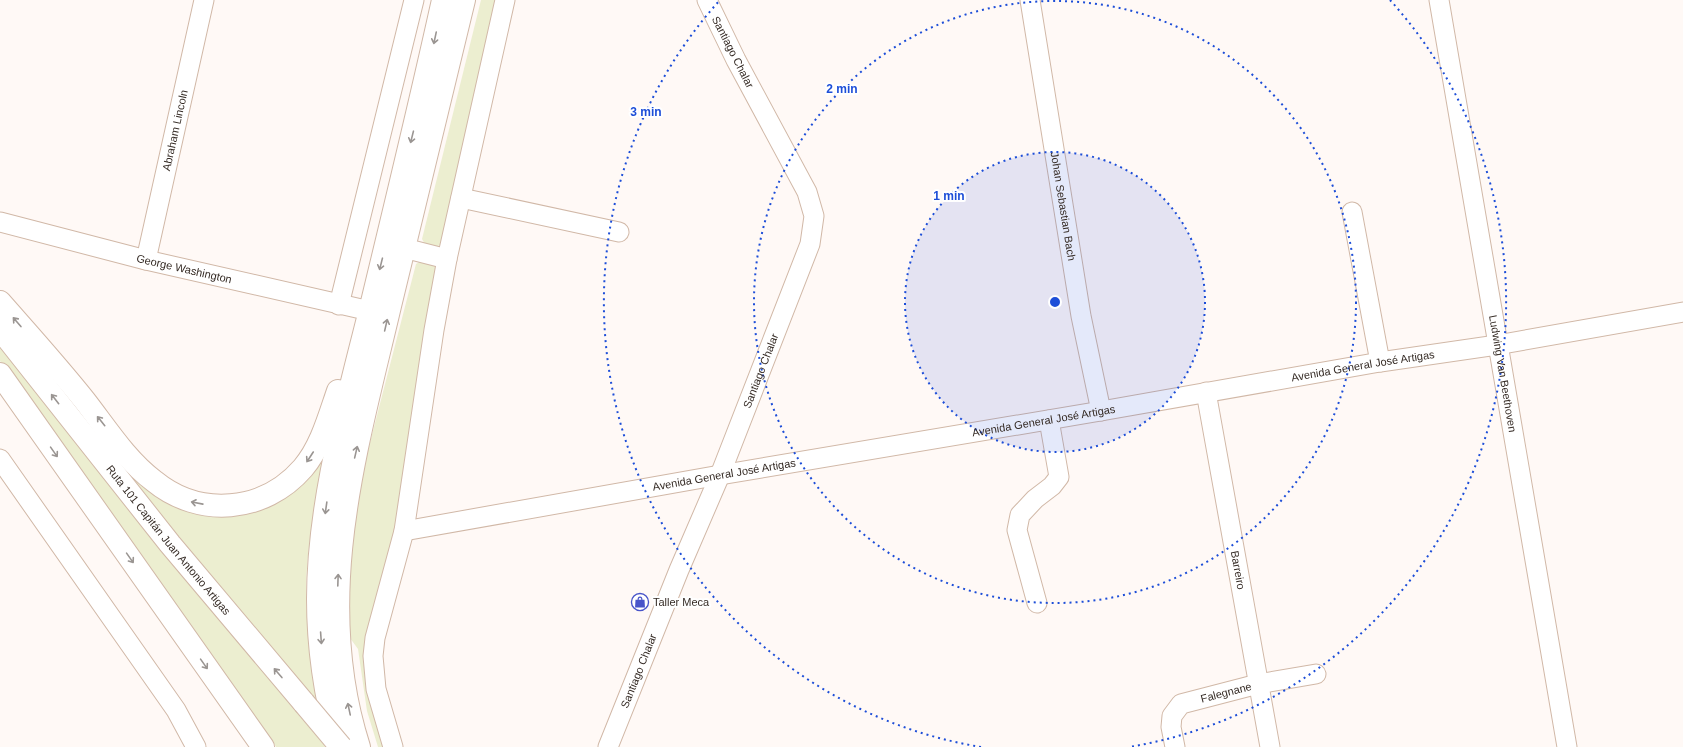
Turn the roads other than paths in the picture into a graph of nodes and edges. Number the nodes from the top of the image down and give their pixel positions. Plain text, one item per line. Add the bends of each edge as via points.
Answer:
1 (204, 0) edge
2 (414, 0) edge
3 (443, 0) edge
4 (464, 0) edge
5 (505, 0) edge
6 (707, 0) edge
7 (1030, 0) edge
8 (1439, 0) edge
9 (461, 198) junction
10 (1352, 212) dead end
11 (0, 222) edge
12 (619, 232) dead end
13 (404, 248) junction
14 (448, 259) junction
15 (146, 260) junction
16 (0, 302) edge
17 (339, 305) junction
18 (1683, 312) edge
19 (369, 315) junction
20 (0, 329) edge
21 (1497, 345) junction
22 (1380, 362) junction
23 (0, 374) edge
24 (1206, 392) junction
25 (1101, 411) junction
26 (1049, 420) junction
27 (0, 459) edge
28 (720, 475) junction
29 (404, 531) junction
30 (1037, 603) dead end
31 (1316, 674) dead end
32 (1258, 684) junction
33 (196, 747) edge
34 (263, 747) edge
35 (340, 747) edge
36 (359, 747) edge
37 (393, 747) edge
38 (608, 747) edge
39 (1175, 747) edge
40 (1270, 747) edge
41 (1567, 747) edge

1 - 15 street, Abraham Lincoln
2 - 17 street
3 -> 19 highway
4 - 13 highway
5 - 9 street
6 - 28 street, Santiago Chalar via 807,192 814,216 810,244
7 - 25 street, Johan Sebastian Bach via 1081,316
8 - 21 street, Ludwing Van Beethoven
9 - 12 street
9 - 14 street
10 - 22 street
11 - 15 street, George Washington
13 - 14 street
36 -> 13 highway via 346,696 340,649 337,602 339,562 353,466
14 - 29 street via 434,330
15 - 17 street, George Washington
19 -> 16 highway via 355,334 329,418 318,445 303,468 290,481 262,498 244,504 210,505 194,503 167,491 136,464 70,382
17 - 19 street, George Washington
18 - 21 street, Avenida General José Artigas
19 -> 35 highway via 336,457 321,547 318,599 320,638 324,676
35 -> 20 highway, Ruta 101 Capitán Juan Antonio Artigas, bridge via 170,544
21 - 22 street, Avenida General José Artigas
21 - 41 street, Ludwing Van Beethoven
22 - 24 street, Avenida General José Artigas
23 -> 34 highway
24 - 25 street, Avenida General José Artigas
24 - 32 street, Barreiro
25 - 26 street, Avenida General José Artigas
26 - 28 street, Avenida General José Artigas
26 - 30 street via 1059,477 1020,515 1017,530
27 - 33 street via 176,710
28 - 29 street, Avenida General José Artigas
28 - 38 street, Santiago Chalar
29 - 37 street via 375,638 373,656 376,689
31 - 32 street, Falegnane
32 - 39 street, Falegnane via 1181,704 1172,716 1171,727
32 - 40 street, Barreiro

